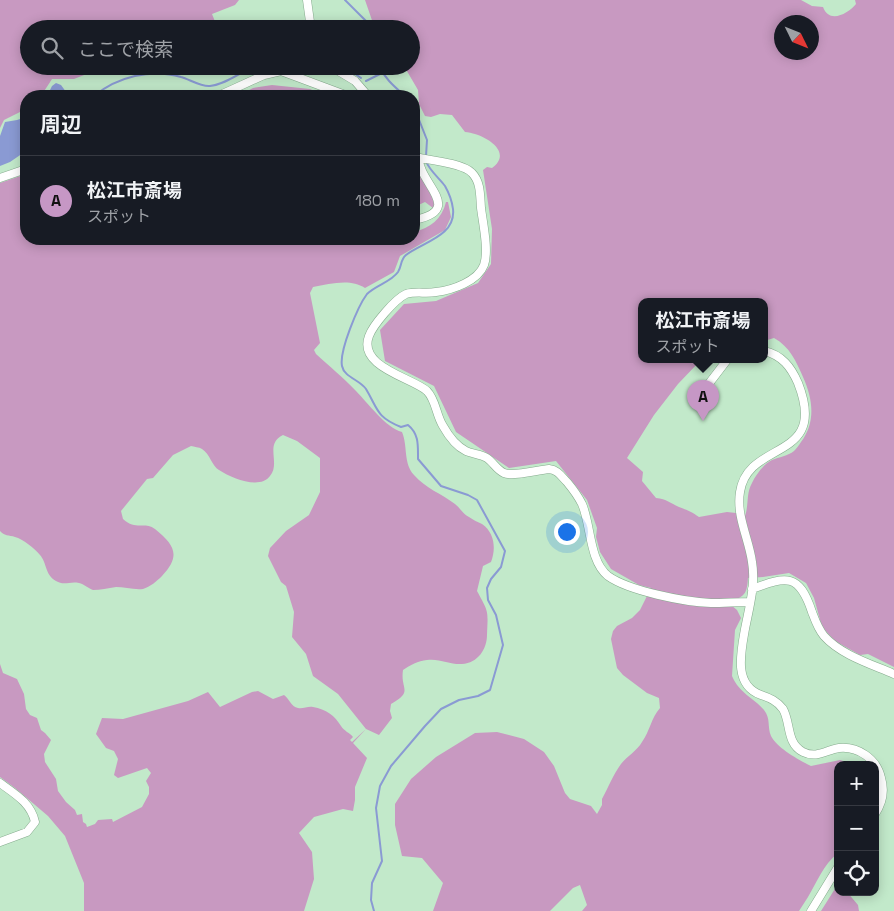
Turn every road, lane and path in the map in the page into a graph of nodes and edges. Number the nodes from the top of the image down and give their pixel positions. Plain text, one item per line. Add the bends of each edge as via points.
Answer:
1 (307, 0) edge
2 (310, 20) edge
3 (264, 75) edge
4 (292, 75) edge
5 (345, 75) edge
6 (231, 90) edge
7 (332, 90) edge
8 (363, 90) edge
9 (421, 158) edge
10 (420, 168) edge
11 (20, 171) edge
12 (0, 178) edge
13 (420, 218) edge
14 (768, 353) edge
15 (725, 363) edge
16 (704, 390) dead end
17 (752, 589) junction
18 (750, 602) junction
19 (894, 674) edge
20 (0, 783) edge
21 (879, 806) edge
22 (0, 842) edge
23 (834, 874) edge
24 (811, 911) edge

1 - 2 street
3 - 6 street
4 - 7 street
5 - 8 street
9 - 18 street via 462,167 472,173 479,188 486,259 480,272 462,284 436,292 414,292 401,298 369,336 368,347 376,361 429,393 444,428 465,450 484,456 504,473 549,469 560,474 582,504 596,557 608,576 669,597 710,603
10 - 13 street via 433,188 438,204 435,212
11 - 12 street
14 - 17 street via 781,358 794,372 805,416 792,442 759,462 747,474 741,487 740,510 753,564
15 - 16 street
17 - 18 street
17 - 19 street via 778,580 795,582 806,594 824,636 844,651
18 - 21 street via 740,666 746,685 782,708 790,738 800,750 816,755 849,749 872,760 883,784
20 - 22 street via 24,801 35,822 27,832
23 - 24 street

